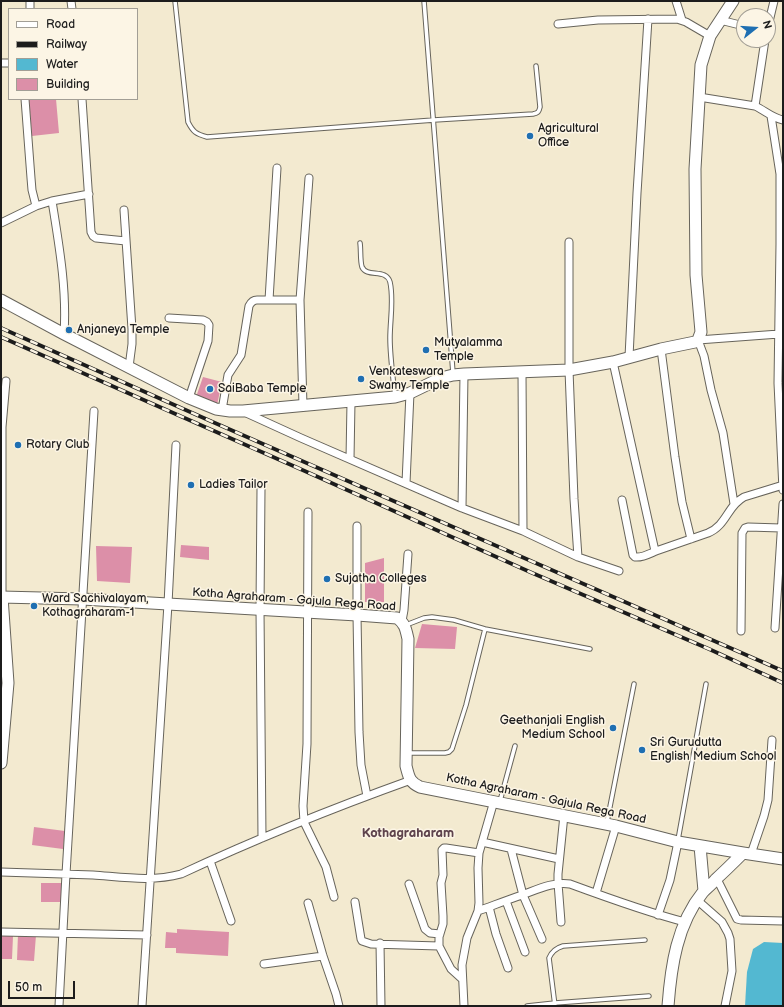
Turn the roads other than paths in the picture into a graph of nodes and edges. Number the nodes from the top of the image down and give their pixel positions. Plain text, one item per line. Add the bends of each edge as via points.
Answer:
1 (175, 1) edge
2 (424, 1) edge
3 (676, 1) edge
4 (733, 1) edge
5 (648, 19) junction
6 (682, 20) junction
7 (720, 20) junction
8 (558, 24) dead end
9 (736, 24) edge
10 (710, 36) junction
11 (764, 48) edge
12 (536, 66) dead end
13 (699, 97) junction
14 (25, 100) edge
15 (82, 100) edge
16 (755, 106) junction
17 (771, 116) junction
18 (434, 120) junction
19 (783, 120) edge
20 (277, 168) dead end
21 (309, 178) dead end
22 (89, 194) junction
23 (52, 201) junction
24 (36, 206) junction
25 (124, 210) dead end
26 (1, 223) edge
27 (126, 241) junction
28 (360, 242) dead end
29 (569, 242) dead end
30 (1, 300) edge
31 (269, 300) junction
32 (300, 300) junction
33 (169, 318) dead end
34 (64, 334) junction
35 (779, 334) junction
36 (698, 340) junction
37 (661, 349) junction
38 (629, 358) junction
39 (613, 362) junction
40 (129, 367) junction
41 (569, 370) junction
42 (522, 372) junction
43 (458, 374) junction
44 (6, 381) dead end
45 (781, 383) edge
46 (410, 393) junction
47 (395, 397) junction
48 (189, 398) junction
49 (351, 402) junction
50 (303, 406) junction
51 (222, 410) junction
52 (94, 411) dead end
53 (243, 411) junction
54 (176, 445) dead end
55 (350, 459) junction
56 (406, 483) junction
57 (783, 485) edge
58 (261, 489) dead end
59 (783, 490) edge
60 (622, 500) dead end
61 (734, 504) junction
62 (783, 504) edge
63 (462, 508) junction
64 (308, 512) dead end
65 (357, 526) dead end
66 (781, 528) junction
67 (523, 532) junction
68 (691, 539) junction
69 (655, 551) junction
70 (408, 554) dead end
71 (578, 557) junction
72 (619, 571) dead end
73 (1, 597) edge
74 (82, 599) junction
75 (168, 604) junction
76 (260, 609) junction
77 (307, 612) junction
78 (357, 615) junction
79 (403, 623) junction
80 (775, 628) dead end
81 (485, 629) junction
82 (741, 631) dead end
83 (590, 649) dead end
84 (634, 684) dead end
85 (706, 684) dead end
86 (772, 740) dead end
87 (515, 746) dead end
88 (406, 753) junction
89 (1, 763) edge
90 (411, 780) junction
91 (367, 796) junction
92 (497, 802) junction
93 (564, 815) junction
94 (304, 822) junction
95 (611, 825) junction
96 (262, 838) junction
97 (482, 842) junction
98 (678, 842) junction
99 (700, 846) junction
100 (511, 849) junction
101 (479, 853) junction
102 (747, 854) junction
103 (559, 859) junction
104 (783, 859) edge
105 (210, 861) junction
106 (1, 872) edge
107 (66, 874) junction
108 (717, 878) junction
109 (150, 879) junction
110 (409, 884) dead end
111 (558, 884) junction
112 (704, 891) junction
113 (596, 894) junction
114 (523, 895) junction
115 (334, 897) dead end
116 (697, 900) junction
117 (506, 901) junction
118 (356, 902) dead end
119 (308, 903) dead end
120 (489, 907) junction
121 (478, 911) junction
122 (658, 915) junction
123 (783, 920) edge
124 (231, 921) dead end
125 (561, 922) dead end
126 (685, 922) junction
127 (1, 932) edge
128 (63, 933) junction
129 (440, 934) junction
130 (146, 935) junction
131 (542, 939) dead end
132 (644, 940) dead end
133 (380, 943) junction
134 (439, 946) junction
135 (525, 952) dead end
136 (323, 956) junction
137 (264, 964) dead end
138 (508, 968) dead end
139 (462, 979) junction
140 (650, 996) dead end
141 (555, 1004) edge
142 (59, 1006) edge
143 (142, 1006) edge
144 (339, 1006) edge
145 (382, 1006) edge
146 (464, 1006) edge
147 (527, 1006) edge
148 (668, 1006) edge
149 (725, 1006) edge

1 - 18 lane via 188,122 195,133 207,137
2 - 18 lane
3 - 6 street
4 - 7 street
5 - 6 street
5 - 8 street
5 - 38 street
6 - 10 street
7 - 9 street
7 - 10 street
10 - 13 street via 701,65
11 - 16 street
12 - 18 lane via 540,107 537,113
13 - 16 street
13 - 36 street via 694,169 696,275 701,332
14 - 24 street via 30,178
15 - 22 street
16 - 17 street
17 - 19 street
17 - 35 street via 780,174
18 - 43 lane
20 - 31 street
21 - 32 street
22 - 23 street
22 - 27 street via 93,236
23 - 24 street
23 - 34 street via 64,289
24 - 26 street
25 - 27 street
27 - 40 street via 132,344
28 - 47 lane via 363,269 386,276 390,281 390,338
29 - 41 street
30 - 34 street
31 - 32 street
31 - 51 street via 254,300 249,306 241,355 228,375
32 - 50 street
33 - 48 street via 203,320 209,325 208,341
34 - 40 street
35 - 36 street
35 - 45 street
36 - 37 street
36 - 61 street via 723,434
37 - 38 street
37 - 68 street via 676,464
38 - 39 street
39 - 41 street
39 - 69 street
40 - 48 street
41 - 42 street
41 - 71 street
42 - 43 street
42 - 67 street
43 - 46 street via 441,378
43 - 63 street
44 - 73 street via 2,427
45 - 57 street
46 - 47 street
46 - 56 street
47 - 49 street
48 - 51 street
49 - 50 street
49 - 55 street
50 - 53 street
51 - 53 street
52 - 74 street
53 - 55 street
54 - 75 street
55 - 56 street
56 - 63 street
57 - 59 street
57 - 61 street via 744,497
58 - 76 street
60 - 69 street via 633,555 641,557
61 - 68 street via 715,530
62 - 66 street
63 - 67 street
64 - 77 street
65 - 78 street
66 - 80 street
66 - 82 street via 748,527 744,528 742,533
67 - 71 street
68 - 69 street
70 - 79 street
71 - 72 street
73 - 74 street, Kotha Agraharam - Gajula Rega Road
73 - 89 street via 8,683
74 - 75 street, Kotha Agraharam - Gajula Rega Road
74 - 107 street
75 - 76 street, Kotha Agraharam - Gajula Rega Road
75 - 109 street
76 - 77 street, Kotha Agraharam - Gajula Rega Road
76 - 96 street
77 - 78 street, Kotha Agraharam - Gajula Rega Road
77 - 94 street
78 - 79 street, Kotha Agraharam - Gajula Rega Road via 397,618
78 - 91 street via 359,732 361,765
79 - 81 lane via 432,617
79 - 88 street, Kotha Agraharam - Gajula Rega Road via 408,639
81 - 83 lane
81 - 88 lane via 452,749 445,753
84 - 95 lane
85 - 98 lane
86 - 102 street via 768,800 764,816
87 - 92 lane
88 - 90 street, Kotha Agraharam - Gajula Rega Road via 406,766
90 - 91 street
90 - 92 street, Kotha Agraharam - Gajula Rega Road via 420,787
91 - 94 street
92 - 93 street, Kotha Agraharam - Gajula Rega Road
92 - 97 street
93 - 95 street, Kotha Agraharam - Gajula Rega Road
93 - 103 street
94 - 96 street
94 - 115 street via 326,867
95 - 98 street, Kotha Agraharam - Gajula Rega Road
95 - 113 street
96 - 105 street
97 - 100 street
97 - 101 street
98 - 99 street, Kotha Agraharam - Gajula Rega Road
98 - 122 street via 670,880
99 - 102 street, Kotha Agraharam - Gajula Rega Road
99 - 112 street
100 - 103 street
100 - 114 street
101 - 121 street
101 - 129 street via 446,848 442,850 443,924
102 - 104 street, Kotha Agraharam - Gajula Rega Road
102 - 108 street
103 - 111 street
105 - 109 street via 181,874
105 - 124 street
106 - 107 street
107 - 109 street
107 - 128 street
108 - 112 street
108 - 123 street via 737,919
109 - 130 street
110 - 129 street via 425,929 430,933
111 - 113 street via 570,884
111 - 114 street
111 - 125 street
112 - 116 street
113 - 122 street
114 - 117 street
114 - 131 street
116 - 126 street
116 - 149 street via 722,922 728,933 732,971
117 - 120 street
117 - 135 street
118 - 133 street via 362,941
119 - 136 street
120 - 121 street
120 - 138 street
121 - 139 street via 464,950
122 - 126 street
126 - 148 street via 676,950
127 - 128 street
128 - 130 street
128 - 142 street
129 - 134 street
130 - 143 street
132 - 141 lane via 558,947 549,958
133 - 134 street
133 - 145 street
134 - 139 street via 451,969
136 - 137 street
136 - 144 street
139 - 146 street
140 - 141 lane
141 - 147 lane

